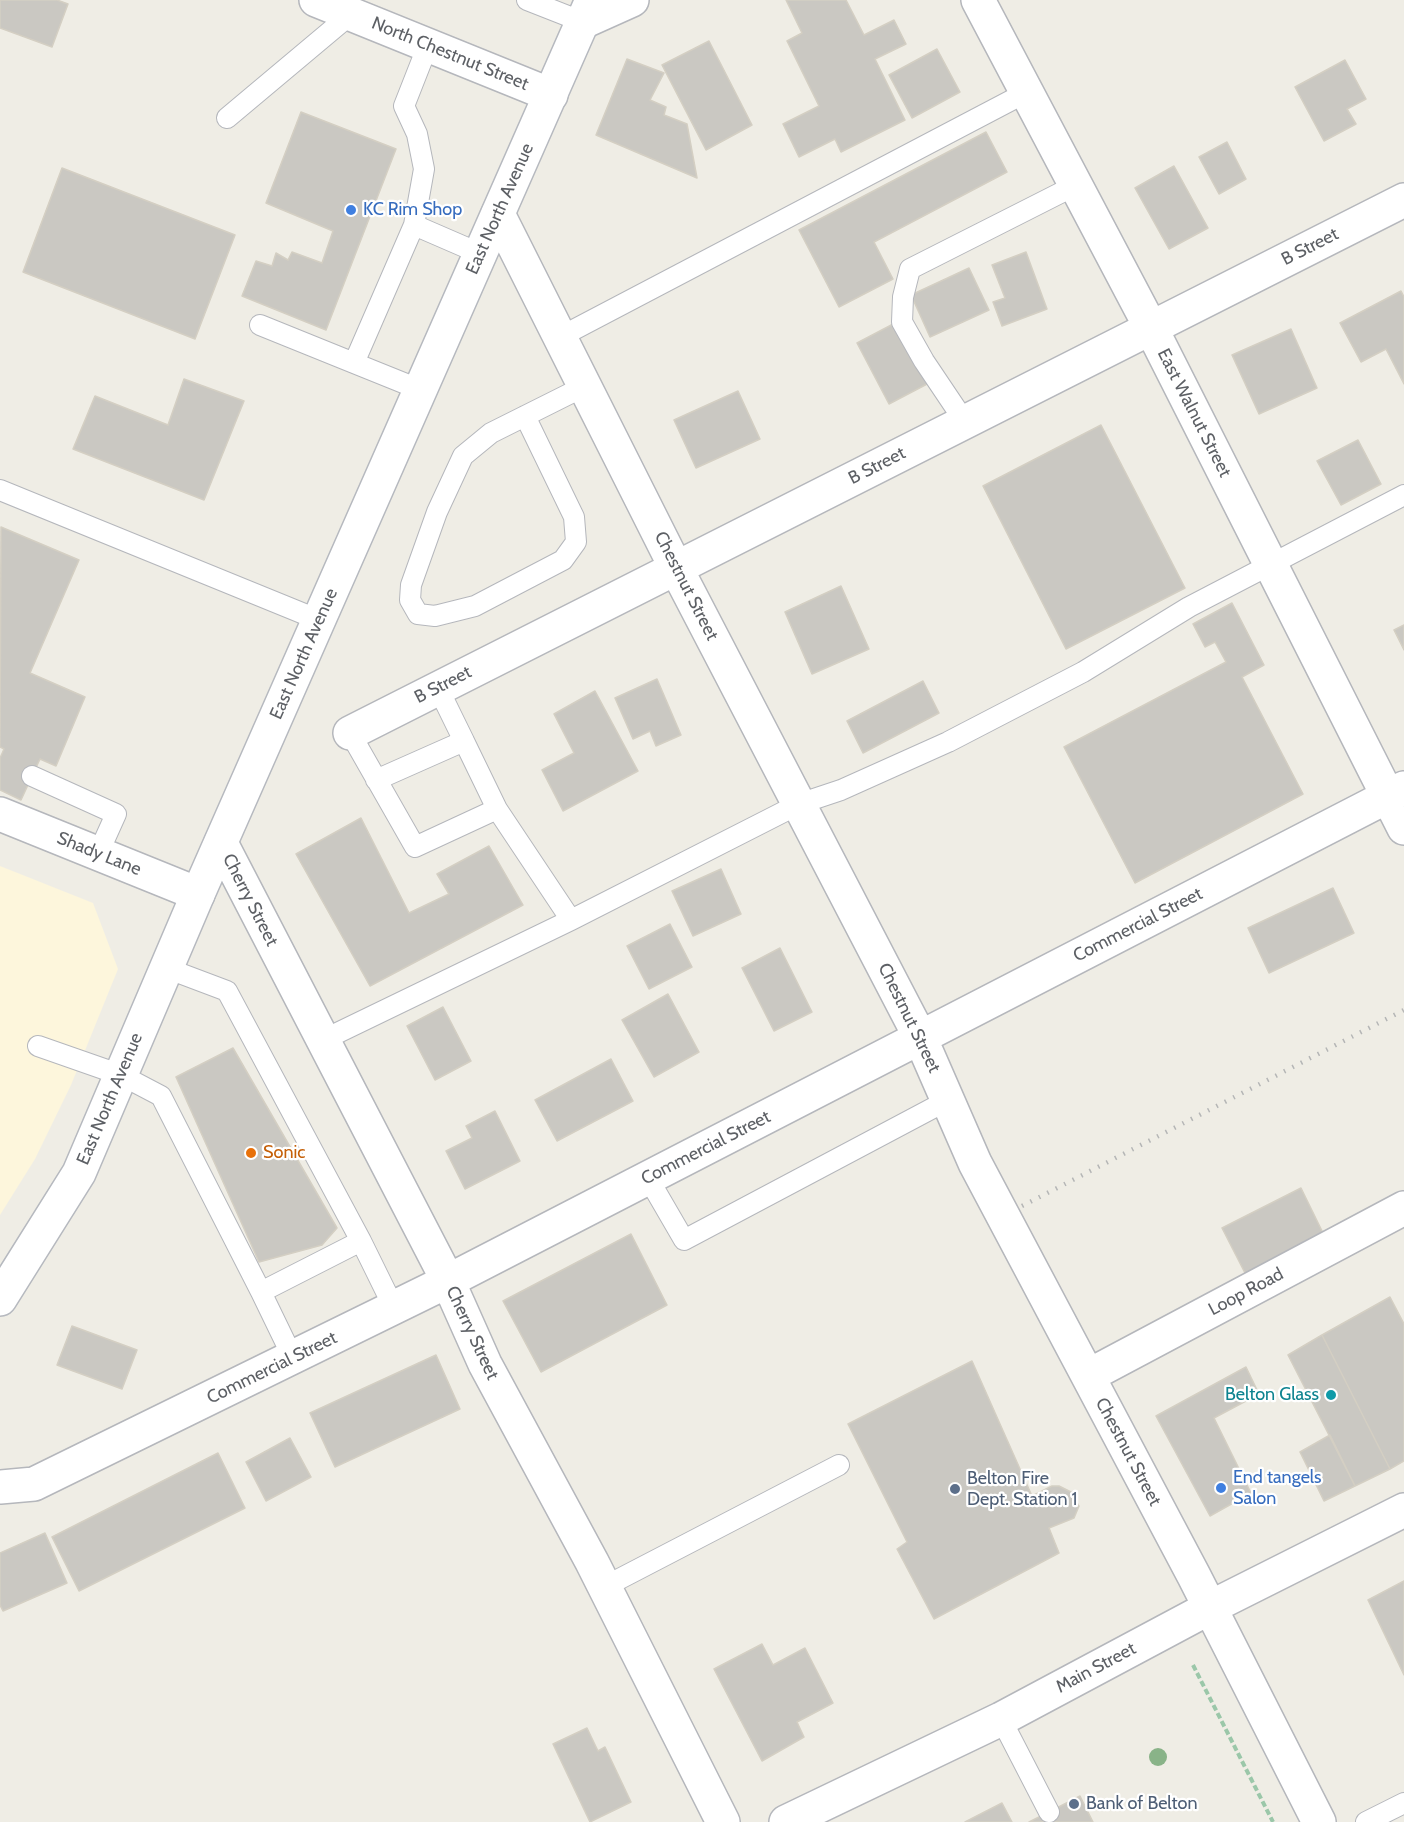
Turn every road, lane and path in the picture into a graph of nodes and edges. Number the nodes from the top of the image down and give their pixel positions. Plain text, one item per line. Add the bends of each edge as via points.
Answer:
1 (316, 0) edge
2 (528, 0) edge
3 (632, 0) edge
4 (978, 0) edge
5 (588, 11) edge
6 (351, 14) junction
7 (428, 45) junction
8 (1027, 92) junction
9 (550, 95) junction
10 (228, 118) dead end
11 (1076, 185) junction
12 (1404, 200) edge
13 (498, 214) junction
14 (414, 225) junction
15 (481, 254) junction
16 (260, 325) dead end
17 (1151, 328) junction
18 (560, 337) junction
19 (354, 363) junction
20 (585, 386) junction
21 (421, 390) junction
22 (525, 416) junction
23 (965, 422) junction
24 (0, 490) edge
25 (1404, 495) edge
26 (1270, 564) junction
27 (676, 568) junction
28 (319, 620) junction
29 (438, 688) junction
30 (350, 733) joint
31 (464, 741) junction
32 (32, 777) dead end
33 (376, 780) junction
34 (1396, 792) edge
35 (799, 804) junction
36 (497, 809) junction
37 (0, 814) edge
38 (1404, 828) edge
39 (221, 843) junction
40 (98, 854) junction
41 (198, 894) junction
42 (571, 920) junction
43 (166, 968) junction
44 (920, 1037) junction
45 (323, 1040) junction
46 (38, 1046) dead end
47 (121, 1075) junction
48 (948, 1100) junction
49 (648, 1178) junction
50 (1404, 1208) edge
51 (361, 1241) junction
52 (448, 1281) junction
53 (261, 1292) junction
54 (0, 1299) edge
55 (394, 1308) junction
56 (293, 1358) junction
57 (1088, 1376) junction
58 (839, 1465) dead end
59 (0, 1487) edge
60 (1404, 1510) edge
61 (604, 1587) junction
62 (1209, 1608) junction
63 (1193, 1665) dead end
64 (1001, 1719) junction
65 (1404, 1803) edge
66 (1049, 1812) dead end
67 (723, 1822) edge
68 (786, 1822) edge
69 (1273, 1822) edge
70 (1318, 1822) edge
71 (1366, 1822) edge

1 - 6 street, North Chestnut Street
2 - 5 lane
3 - 5 street
4 - 8 street, East Walnut Street
5 - 9 street, East North Avenue
6 - 7 street, North Chestnut Street
6 - 10 lane
7 - 9 street, North Chestnut Street
7 - 14 lane via 404,105 417,134 424,169
8 - 11 street, East Walnut Street
8 - 18 lane
9 - 13 street, East North Avenue
11 - 17 street, East Walnut Street
11 - 23 lane via 910,269 902,322
12 - 17 street, B Street
13 - 15 street, East North Avenue
13 - 18 street, Chestnut Street
14 - 15 lane
14 - 19 lane
15 - 21 street, East North Avenue
16 - 19 lane
17 - 23 street, B Street
17 - 26 street, East Walnut Street
18 - 20 street, Chestnut Street
19 - 21 lane
20 - 22 lane
20 - 27 street, Chestnut Street
21 - 28 street, East North Avenue
22 - 22 lane via 574,517 576,542 563,560 475,606 435,616 418,614 410,600 411,585 437,512 463,456 491,433
23 - 27 street, B Street
24 - 28 lane
25 - 26 lane
26 - 34 street, East Walnut Street
26 - 35 lane via 1083,672 948,742 841,790
27 - 29 street, B Street
27 - 35 street, Chestnut Street
28 - 39 street, East North Avenue
29 - 30 street, B Street
29 - 31 lane
30 - 33 lane
31 - 33 lane
31 - 36 lane
32 - 40 lane via 116,814
33 - 36 lane via 415,847
34 - 38 street, East Walnut Street
34 - 44 street, Commercial Street
35 - 42 lane
35 - 44 street, Chestnut Street
36 - 42 lane
37 - 40 street, Shady Lane
39 - 41 street, East North Avenue
39 - 45 street, Cherry Street
40 - 41 street, Shady Lane
41 - 43 street, East North Avenue
42 - 45 lane
43 - 47 street, East North Avenue
43 - 51 lane via 227,992
44 - 48 street, Chestnut Street
44 - 49 street, Commercial Street
45 - 52 street, Cherry Street
46 - 47 lane
47 - 53 lane via 161,1096
47 - 54 street, East North Avenue via 78,1173
48 - 49 lane via 684,1240
48 - 57 street, Chestnut Street via 975,1163
49 - 52 street, Commercial Street
50 - 57 street, Loop Road
51 - 53 lane
51 - 55 lane
52 - 55 street, Commercial Street
52 - 61 street, Cherry Street via 485,1364
53 - 56 lane
55 - 56 street, Commercial Street
56 - 59 street, Commercial Street via 34,1484
57 - 62 street, Chestnut Street
58 - 61 lane
60 - 62 street, Main Street
61 - 67 street, Cherry Street
62 - 64 street, Main Street
62 - 70 street, Chestnut Street
63 - 69 path
64 - 66 lane
64 - 68 street, Main Street
65 - 71 lane

